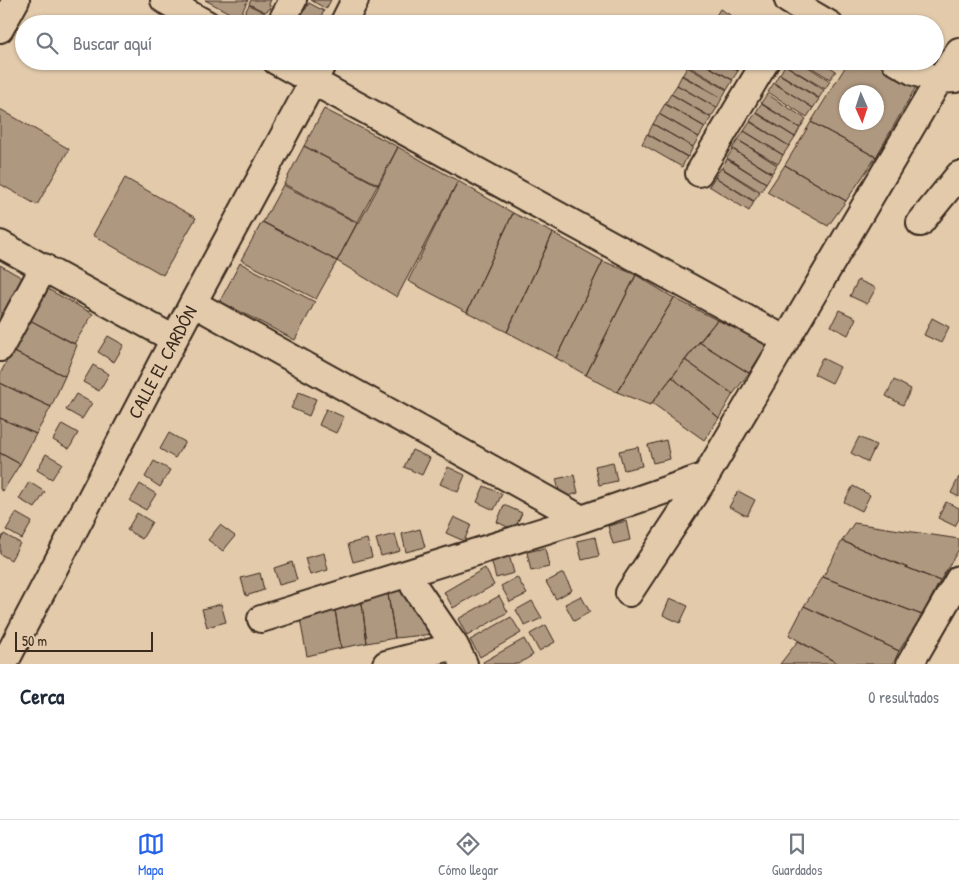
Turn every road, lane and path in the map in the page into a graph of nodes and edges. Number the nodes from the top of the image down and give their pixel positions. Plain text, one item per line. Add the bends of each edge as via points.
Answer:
1 (16, 0) edge
2 (164, 0) edge
3 (293, 0) edge
4 (355, 0) edge
5 (788, 0) edge
6 (191, 15) edge
7 (285, 15) edge
8 (348, 15) edge
9 (814, 15) edge
10 (0, 29) edge
11 (959, 51) edge
12 (761, 70) edge
13 (911, 70) edge
14 (319, 71) edge
15 (949, 79) edge
16 (699, 173) dead end
17 (959, 175) edge
18 (920, 223) dead end
19 (0, 244) edge
20 (44, 266) junction
21 (193, 303) junction
22 (174, 339) junction
23 (786, 340) junction
24 (0, 348) edge
25 (706, 476) junction
26 (582, 519) junction
27 (959, 579) edge
28 (414, 586) dead end
29 (629, 593) dead end
30 (261, 619) dead end
31 (460, 655) edge
32 (4, 664) edge
33 (386, 664) edge
34 (910, 664) edge

1 - 10 street
2 - 6 street
3 - 7 street
4 - 8 street
5 - 9 street
11 - 15 street
12 - 16 street
13 - 15 street
14 - 21 street, CALLE EL CARDÓN
14 - 23 street
15 - 23 street
17 - 18 street
19 - 20 street
20 - 22 street
20 - 24 street
21 - 22 street, CALLE EL CARDÓN
21 - 26 street
22 - 32 street, CALLE EL CARDÓN
23 - 25 street
25 - 26 street
25 - 29 street
26 - 30 street
27 - 34 street
28 - 31 street
31 - 33 street

